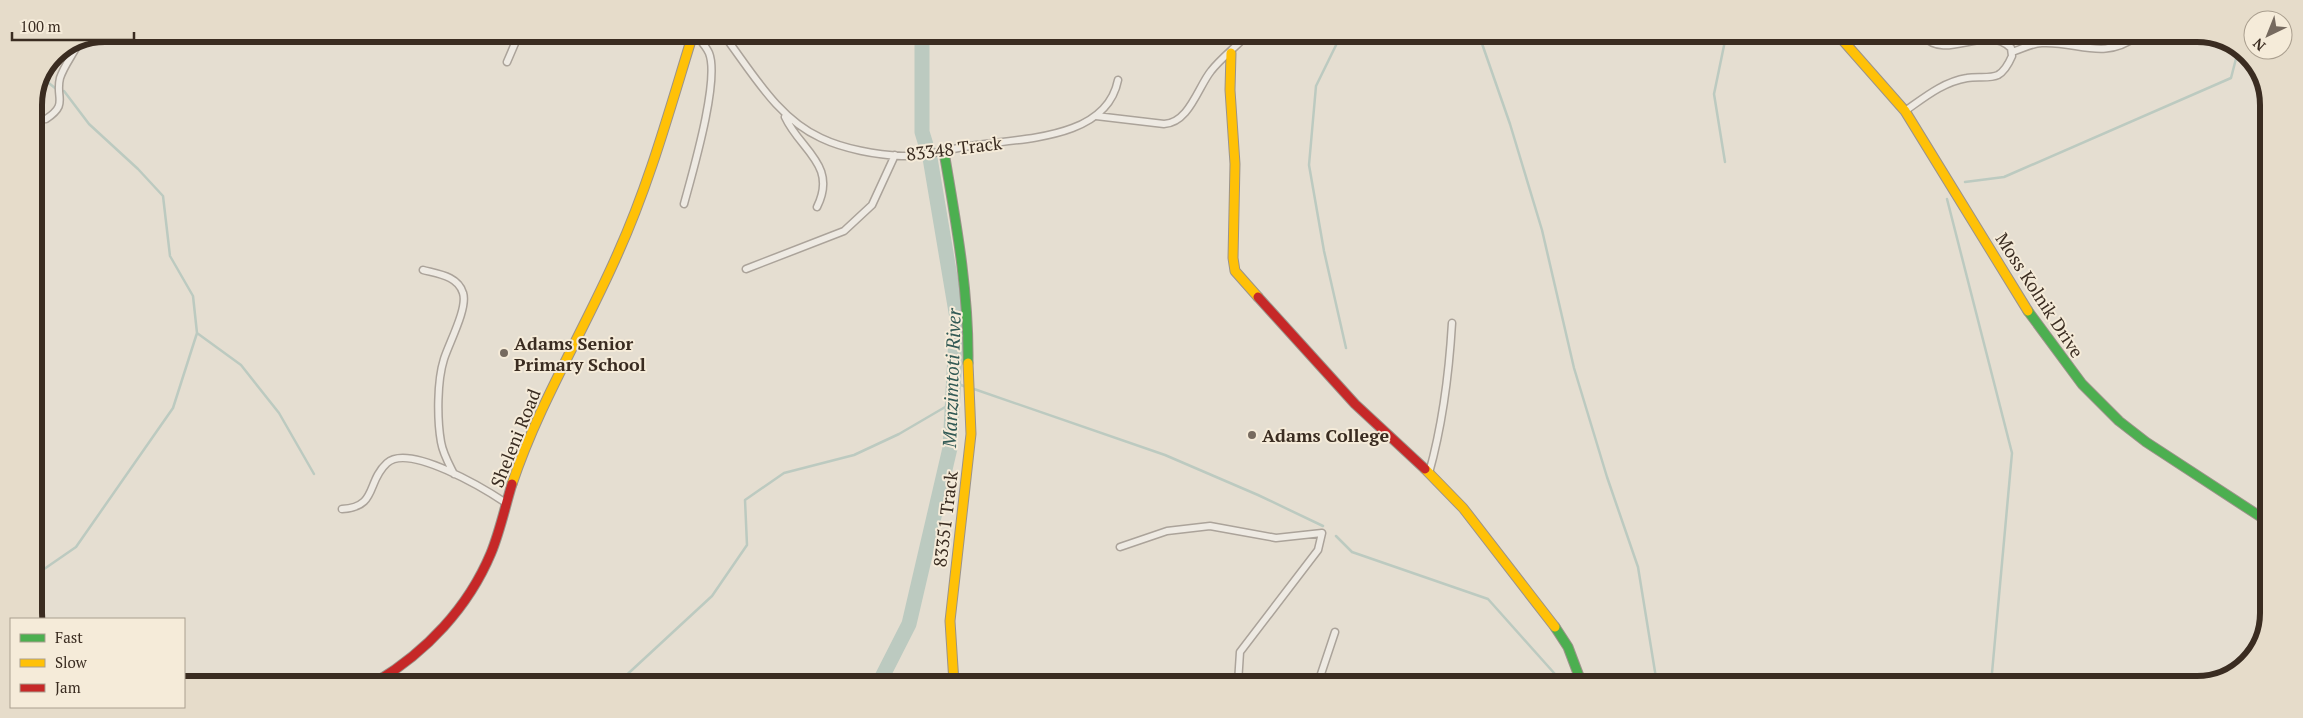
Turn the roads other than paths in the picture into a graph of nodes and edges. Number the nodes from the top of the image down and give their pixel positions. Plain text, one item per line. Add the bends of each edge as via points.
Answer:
1 (516, 42) edge
2 (691, 42) edge
3 (700, 42) edge
4 (729, 42) edge
5 (1240, 42) edge
6 (1844, 42) edge
7 (1931, 42) edge
8 (1951, 42) edge
9 (2002, 42) edge
10 (2129, 42) edge
11 (74, 51) edge
12 (2012, 52) junction
13 (1230, 53) junction
14 (507, 62) dead end
15 (1118, 80) dead end
16 (1905, 111) junction
17 (783, 113) junction
18 (1096, 116) junction
19 (46, 119) dead end
20 (939, 153) junction
21 (895, 155) junction
22 (684, 204) dead end
23 (817, 207) dead end
24 (746, 269) dead end
25 (422, 270) dead end
26 (1452, 323) dead end
27 (1429, 472) junction
28 (454, 474) junction
29 (506, 503) junction
30 (342, 509) dead end
31 (2260, 516) edge
32 (1120, 547) dead end
33 (1336, 632) dead end
34 (384, 676) edge
35 (953, 676) edge
36 (1238, 676) edge
37 (1320, 676) edge
38 (1579, 676) edge

1 - 14 street
2 - 29 street, Sheleni Road via 629,228 597,300 536,420
3 - 22 street via 709,53 712,69 709,97
4 - 17 street, 83348 Track
5 - 13 street
6 - 16 street, Moss Kolnik Drive
7 - 8 street via 1936,46
9 - 12 street
10 - 12 street via 2092,50 2042,43
11 - 19 street via 60,78 60,106
12 - 16 street via 2000,74 1951,82
13 - 18 street via 1212,69 1189,106 1173,122 1164,124
13 - 27 street via 1235,271 1355,404
15 - 18 street, 83348 Track via 1112,100
16 - 31 street, Moss Kolnik Drive via 2032,318 2082,384 2119,421 2146,442
17 - 21 street, 83348 Track via 823,139
17 - 23 street via 816,160 825,190
18 - 20 street, 83348 Track via 1063,132
20 - 21 street, 83348 Track
20 - 35 street, 83351 Track via 959,242 968,325 971,400 968,470 952,585 950,636
21 - 24 street via 872,205 844,231
25 - 28 street via 450,277 464,294 439,378 441,443
26 - 27 street via 1446,394 1439,438
27 - 38 street via 1483,532 1549,617 1568,647
28 - 29 street
28 - 30 street via 407,457 396,458 382,468 367,500 358,506
29 - 34 street, Sheleni Road via 491,554 465,600 417,653
32 - 36 street via 1167,531 1210,526 1276,538 1322,532 1318,550 1240,652
33 - 37 street

